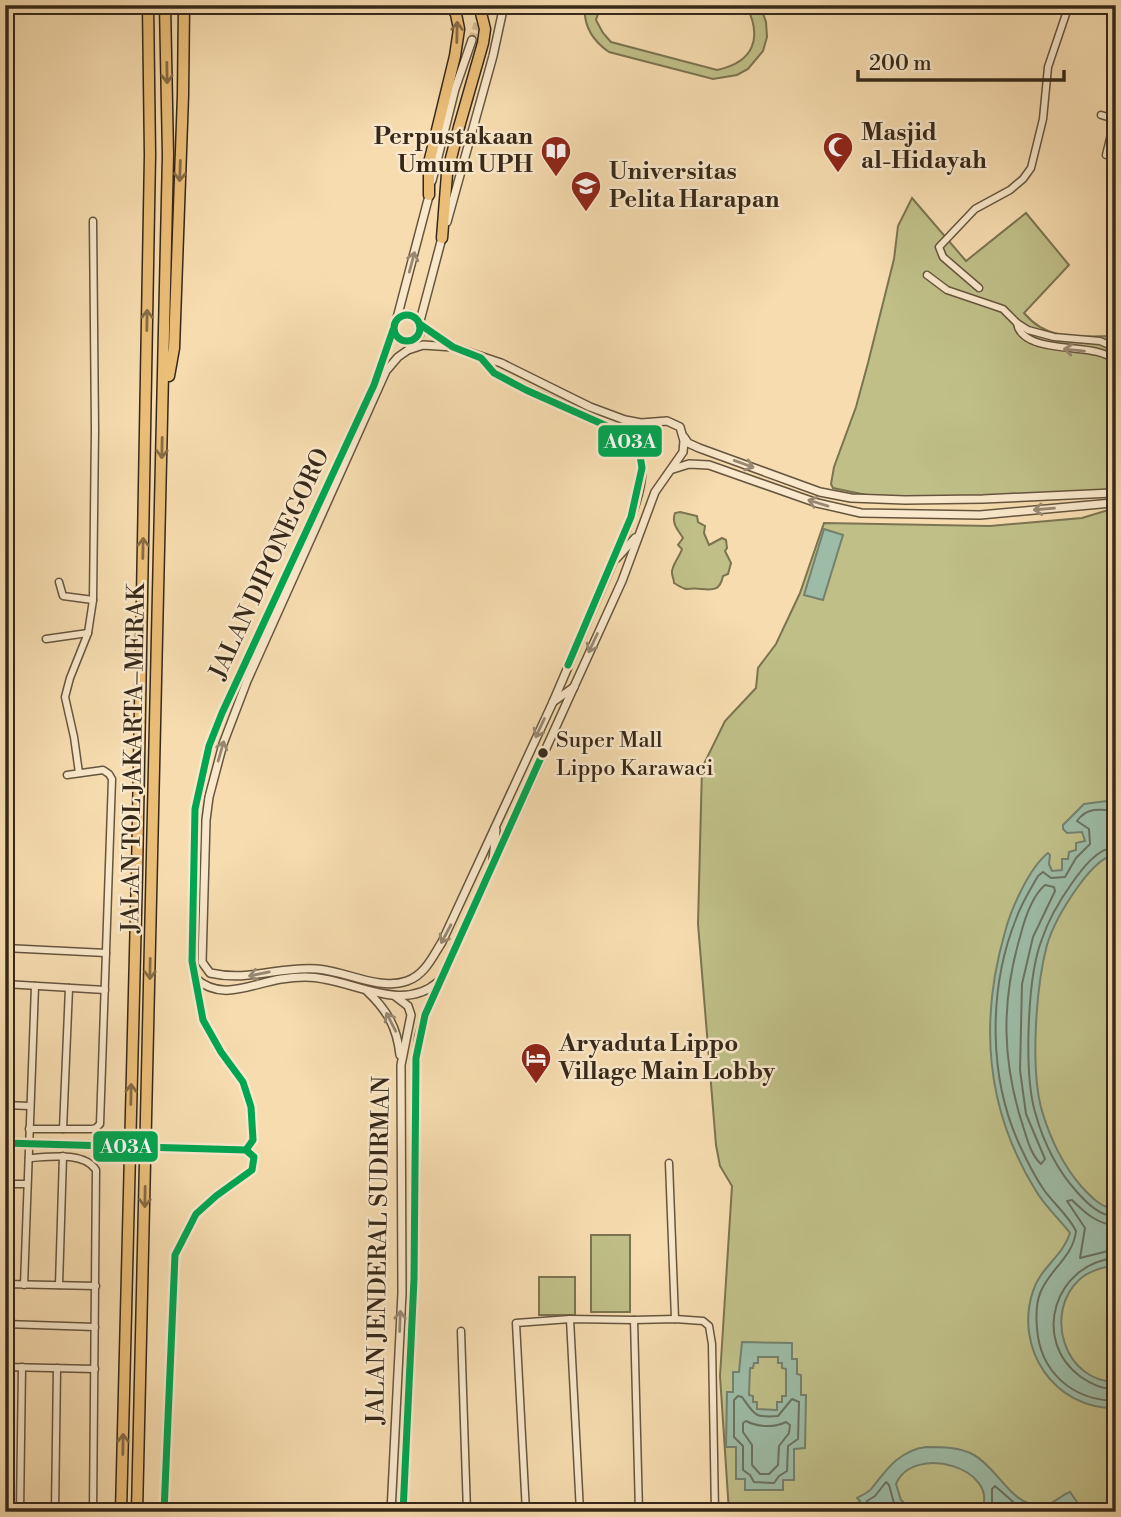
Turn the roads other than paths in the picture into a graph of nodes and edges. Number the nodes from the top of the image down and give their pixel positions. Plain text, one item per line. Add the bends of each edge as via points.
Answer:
1 (148, 5) edge
2 (165, 5) edge
3 (184, 5) edge
4 (450, 5) edge
5 (479, 5) edge
6 (504, 5) edge
7 (1069, 5) edge
8 (1106, 5) edge
9 (1116, 14) edge
10 (472, 40) tunnel mouth
11 (1101, 115) dead end
12 (1115, 117) edge
13 (1107, 155) dead end
14 (429, 195) junction
15 (93, 221) dead end
16 (442, 238) junction
17 (927, 275) dead end
18 (979, 288) dead end
19 (397, 318) junction
20 (420, 323) junction
21 (1017, 323) junction
22 (393, 330) junction
23 (1104, 342) junction
24 (453, 347) junction
25 (1116, 348) edge
26 (1101, 353) junction
27 (385, 356) junction
28 (481, 358) junction
29 (5, 376) edge
30 (384, 376) junction
31 (545, 398) junction
32 (577, 399) junction
33 (6, 405) edge
34 (163, 410) junction
35 (1116, 411) edge
36 (684, 436) junction
37 (712, 453) junction
38 (709, 465) junction
39 (669, 471) junction
40 (1114, 490) edge
41 (321, 499) junction
42 (5, 502) edge
43 (1114, 506) edge
44 (315, 529) junction
45 (638, 535) junction
46 (612, 564) junction
47 (58, 582) dead end
48 (93, 600) junction
49 (88, 633) junction
50 (46, 639) dead end
51 (247, 681) junction
52 (575, 686) junction
53 (230, 694) junction
54 (553, 702) junction
55 (79, 773) junction
56 (67, 775) dead end
57 (496, 822) junction
58 (492, 867) junction
59 (5, 948) edge
60 (106, 953) junction
61 (194, 977) junction
62 (442, 978) junction
63 (5, 984) edge
64 (35, 986) junction
65 (69, 988) junction
66 (363, 988) junction
67 (104, 990) junction
68 (395, 996) junction
69 (411, 1011) junction
70 (425, 1015) junction
71 (401, 1065) junction
72 (5, 1105) edge
73 (29, 1106) junction
74 (29, 1129) junction
75 (63, 1129) junction
76 (253, 1140) junction
77 (5, 1143) edge
78 (30, 1144) junction
79 (246, 1150) junction
80 (63, 1156) junction
81 (254, 1157) junction
82 (29, 1158) junction
83 (669, 1163) dead end
84 (5, 1184) edge
85 (26, 1184) junction
86 (5, 1284) edge
87 (24, 1285) junction
88 (60, 1285) junction
89 (96, 1286) junction
90 (570, 1319) junction
91 (676, 1319) junction
92 (634, 1320) junction
93 (5, 1324) edge
94 (95, 1327) junction
95 (461, 1331) dead end
96 (5, 1367) edge
97 (22, 1367) junction
98 (57, 1368) junction
99 (95, 1369) junction
100 (5, 1511) edge
101 (20, 1511) edge
102 (55, 1511) edge
103 (67, 1512) edge
104 (93, 1512) edge
105 (121, 1512) edge
106 (137, 1512) edge
107 (164, 1512) edge
108 (391, 1512) edge
109 (403, 1512) edge
110 (467, 1512) edge
111 (526, 1512) edge
112 (580, 1512) edge
113 (639, 1512) edge
114 (715, 1512) edge

105 -> 1 highway, JALAN TOL JAKARTA–MERAK via 148,294
2 -> 34 highway, JALAN TOL JAKARTA–MERAK via 168,155
3 -> 34 highway via 174,348
14 -> 4 highway via 429,163 459,29
5 - 16 highway, bridge via 483,43 447,174
6 - 16 street
7 - 18 street via 1048,66 1043,119 1031,168 1010,190 975,209 939,247 943,257
8 - 9 main road
10 - 14 street
11 - 12 street
12 - 13 street
19 -> 14 street
15 - 48 street
16 - 20 street
17 - 21 street via 947,290 1003,309
19 - 20 street via 409,314
19 - 22 street
20 - 22 street via 420,334 409,342 400,340
20 - 24 street
21 - 23 street via 1054,337
26 -> 21 street via 1034,340 1021,333
22 - 27 street, JALAN DIPONEGORO
23 - 25 street
23 - 26 street
24 - 28 street
24 - 30 street, JALAN DIPONEGORO via 423,345 408,350 394,360
26 - 35 street via 1113,360
27 - 30 street
27 - 41 street, JALAN DIPONEGORO
28 - 31 street via 494,373
28 - 32 street
29 - 33 street
30 - 44 street, JALAN DIPONEGORO
31 - 32 street
31 - 46 street via 618,432 640,455 642,468 631,517
32 - 36 street via 632,421 669,421 680,427
33 - 42 street
34 -> 106 highway, JALAN TOL JAKARTA–MERAK
36 - 37 street via 688,443
36 - 39 street, JALAN JENDERAL SUDIRMAN via 683,452
37 - 38 street
37 -> 40 street via 820,492 851,498 918,500
38 - 39 street via 690,464
43 -> 38 street via 980,515 861,513 817,503
39 - 45 street, JALAN JENDERAL SUDIRMAN
40 - 43 street
41 - 44 street
41 - 53 street, JALAN DIPONEGORO
44 - 51 street, JALAN DIPONEGORO
45 - 46 street
45 -> 52 street, JALAN JENDERAL SUDIRMAN
46 - 54 street
47 - 48 street via 63,596
48 - 49 street
49 - 50 street
49 - 55 street via 65,697
51 - 53 street
57 -> 51 street, JALAN DIPONEGORO via 450,927 422,973 401,983 318,969 279,970 241,978 210,973 202,962 209,797
52 - 54 street
52 - 58 street, JALAN JENDERAL SUDIRMAN
53 - 61 street, JALAN DIPONEGORO via 209,747 195,809
54 -> 57 street
55 - 56 street
55 - 60 street via 103,770 111,779
57 - 58 street
58 - 62 street, JALAN JENDERAL SUDIRMAN
59 - 60 street
60 - 67 street
61 - 66 street via 209,989 244,989 307,977
61 - 76 street, JALAN DIPONEGORO via 203,1020 243,1083 251,1107
62 - 68 street via 416,993
62 - 70 street, JALAN JENDERAL SUDIRMAN
63 - 64 street
64 - 65 street
64 - 73 street
65 - 67 street
65 - 75 street
66 - 68 street
71 -> 66 street via 393,1020
67 - 75 street via 100,1124
68 - 69 street
69 - 70 street
69 - 71 street, JALAN JENDERAL SUDIRMAN
70 - 109 street, JALAN JENDERAL SUDIRMAN via 416,1058 414,1279
108 -> 71 street, JALAN JENDERAL SUDIRMAN via 401,1293
72 - 73 street
73 - 74 street
74 - 75 street
74 - 78 street
76 - 79 street
76 - 81 street, JALAN DIPONEGORO
77 - 78 street
78 - 79 street, bridge
78 - 82 street
79 - 81 street
80 - 82 street
80 - 88 street
80 - 89 street via 82,1160 96,1170
81 - 107 street via 251,1170 197,1214 175,1255
82 - 85 street
83 - 91 street
84 - 85 street
85 - 87 street
86 - 87 street
87 - 88 street
88 - 89 street
89 - 94 street
90 - 92 street
90 - 111 street via 516,1323
90 - 112 street
91 - 92 street
91 - 114 street via 703,1321 711,1335
92 - 113 street
93 - 94 street
94 - 99 street
95 - 110 street
96 - 97 street
97 - 98 street
97 - 101 street
98 - 99 street
98 - 102 street
99 - 104 street
100 - 101 street
101 - 102 street
102 - 103 street

